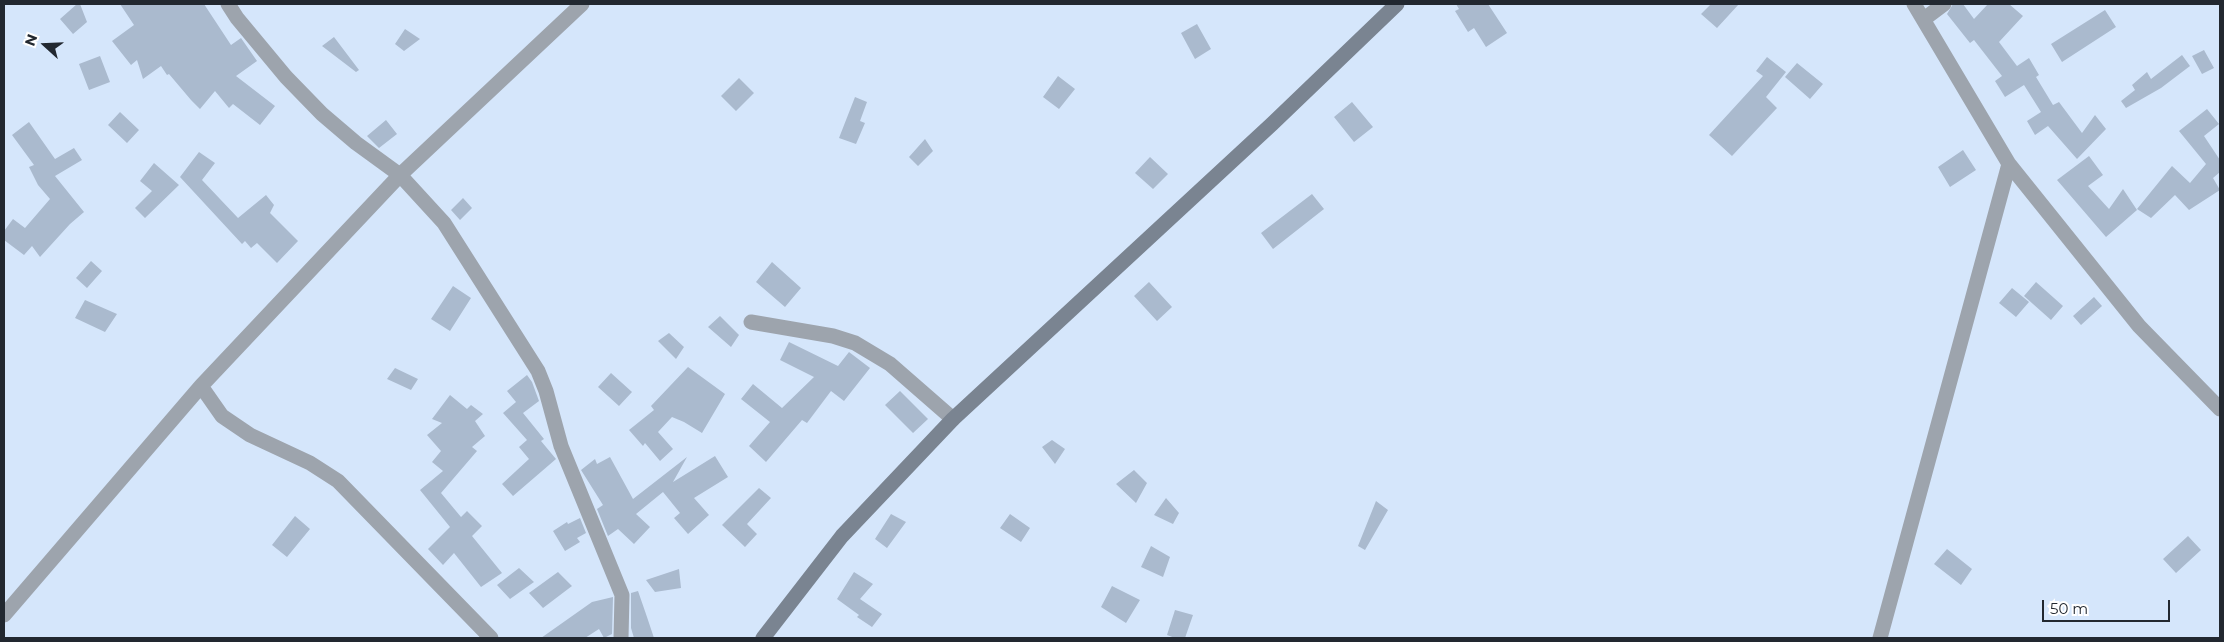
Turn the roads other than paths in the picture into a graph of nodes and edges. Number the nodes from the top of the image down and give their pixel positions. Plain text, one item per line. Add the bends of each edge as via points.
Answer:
1 (228, 4) edge
2 (582, 4) edge
3 (1397, 4) edge
4 (1914, 4) edge
5 (1944, 4) edge
6 (1924, 19) junction
7 (2009, 164) junction
8 (400, 175) junction
9 (751, 322) dead end
10 (201, 386) junction
11 (2220, 409) edge
12 (953, 419) junction
13 (4, 615) edge
14 (770, 636) edge
15 (491, 638) edge
16 (621, 638) edge
17 (1880, 638) edge

1 - 8 street via 286,77 322,114
2 - 8 street
3 - 12 street
4 - 6 street
5 - 6 street
6 - 7 street
7 - 11 street via 2138,326
7 - 17 street
8 - 10 street
8 - 16 street via 448,229 538,371 561,446 622,595
9 - 12 street via 833,336 855,343 890,364
10 - 13 street
10 - 15 street via 222,416 250,435 310,463 338,481
12 - 14 street via 842,536

